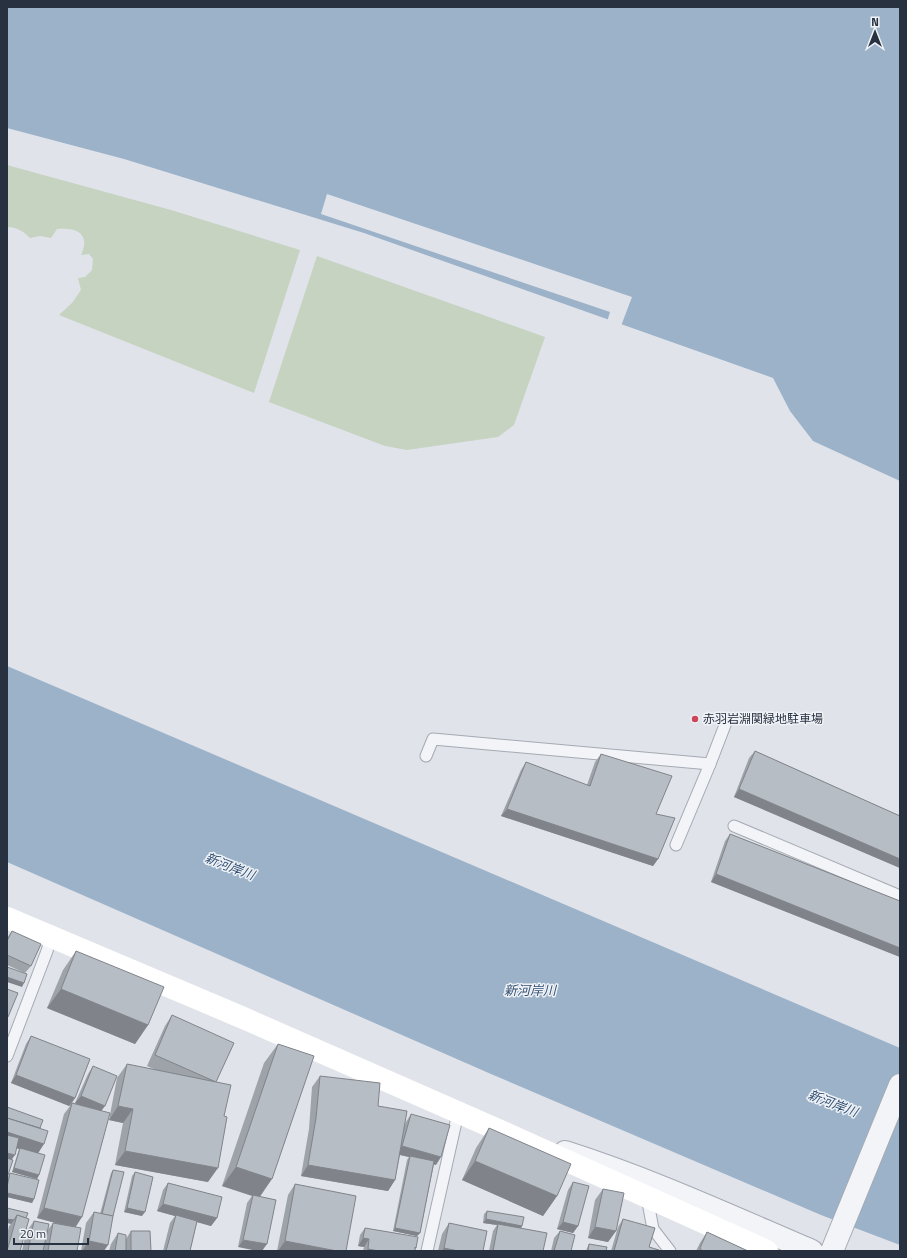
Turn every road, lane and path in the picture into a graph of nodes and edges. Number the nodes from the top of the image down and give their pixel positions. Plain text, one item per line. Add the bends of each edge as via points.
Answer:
1 (725, 724) dead end
2 (426, 756) dead end
3 (710, 764) junction
4 (734, 826) dead end
5 (676, 845) dead end
6 (900, 896) edge
7 (7, 918) edge
8 (51, 937) junction
9 (7, 1056) edge
10 (900, 1085) edge
11 (458, 1113) junction
12 (503, 1132) junction
13 (646, 1196) junction
14 (427, 1251) edge
15 (670, 1251) edge
16 (767, 1251) edge
17 (812, 1251) edge
18 (832, 1251) edge

1 - 3 lane
2 - 3 lane via 433,739
3 - 5 lane
4 - 6 lane
7 - 8 street
8 - 9 lane
8 - 11 street
10 - 18 street
11 - 12 street
11 - 14 lane
12 - 13 street
12 - 17 street via 596,1162 668,1189
13 - 15 lane via 653,1229
13 - 16 street

